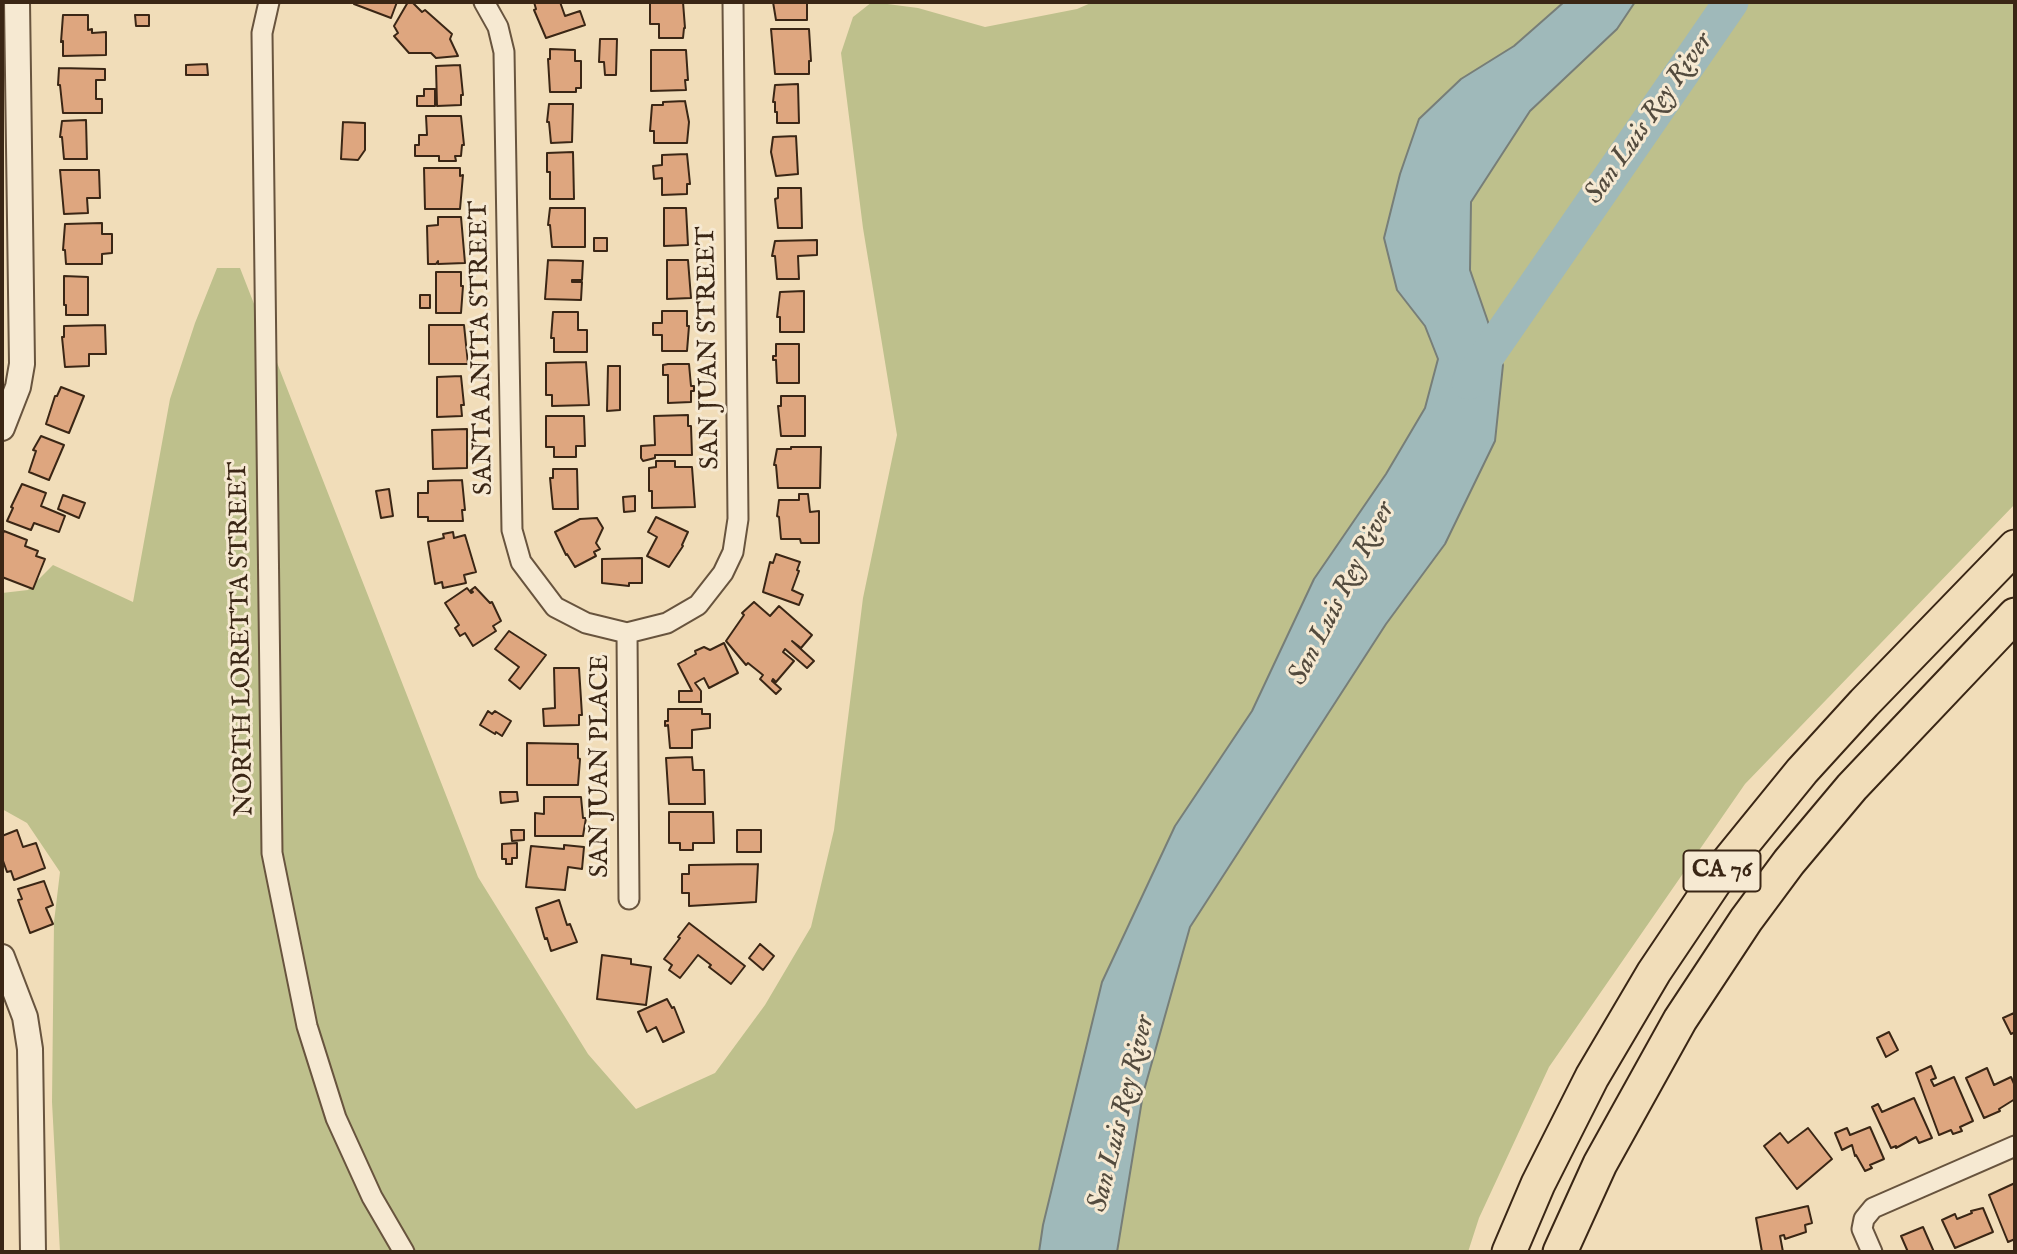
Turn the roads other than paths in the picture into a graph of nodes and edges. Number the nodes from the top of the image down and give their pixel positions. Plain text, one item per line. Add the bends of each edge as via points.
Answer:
1 (16, 2) edge
2 (269, 2) edge
3 (484, 2) edge
4 (733, 2) edge
5 (2, 428) edge
6 (2015, 547) edge
7 (2015, 615) edge
8 (627, 633) junction
9 (629, 899) dead end
10 (2, 957) edge
11 (2015, 1146) edge
12 (33, 1252) edge
13 (404, 1252) edge
14 (1509, 1252) edge
15 (1560, 1252) edge
16 (1872, 1252) edge

1 - 5 street via 22,364
2 - 13 street, NORTH LORETTA STREET via 262,33 272,853 307,1026 336,1118
3 - 8 street, SANTA ANITA STREET via 498,27 504,52 512,530 521,562 555,607 586,624
4 - 8 street, SAN JUAN STREET via 737,530 723,573 698,605 667,623
6 - 14 highway, CA 76 via 1811,761 1728,862 1654,972 1592,1077
7 - 15 highway, CA 76 via 1852,787 1746,920 1680,1020 1600,1164
8 - 9 street, SAN JUAN PLACE
10 - 12 street via 25,1017 30,1049
11 - 16 street via 1873,1208 1862,1229

